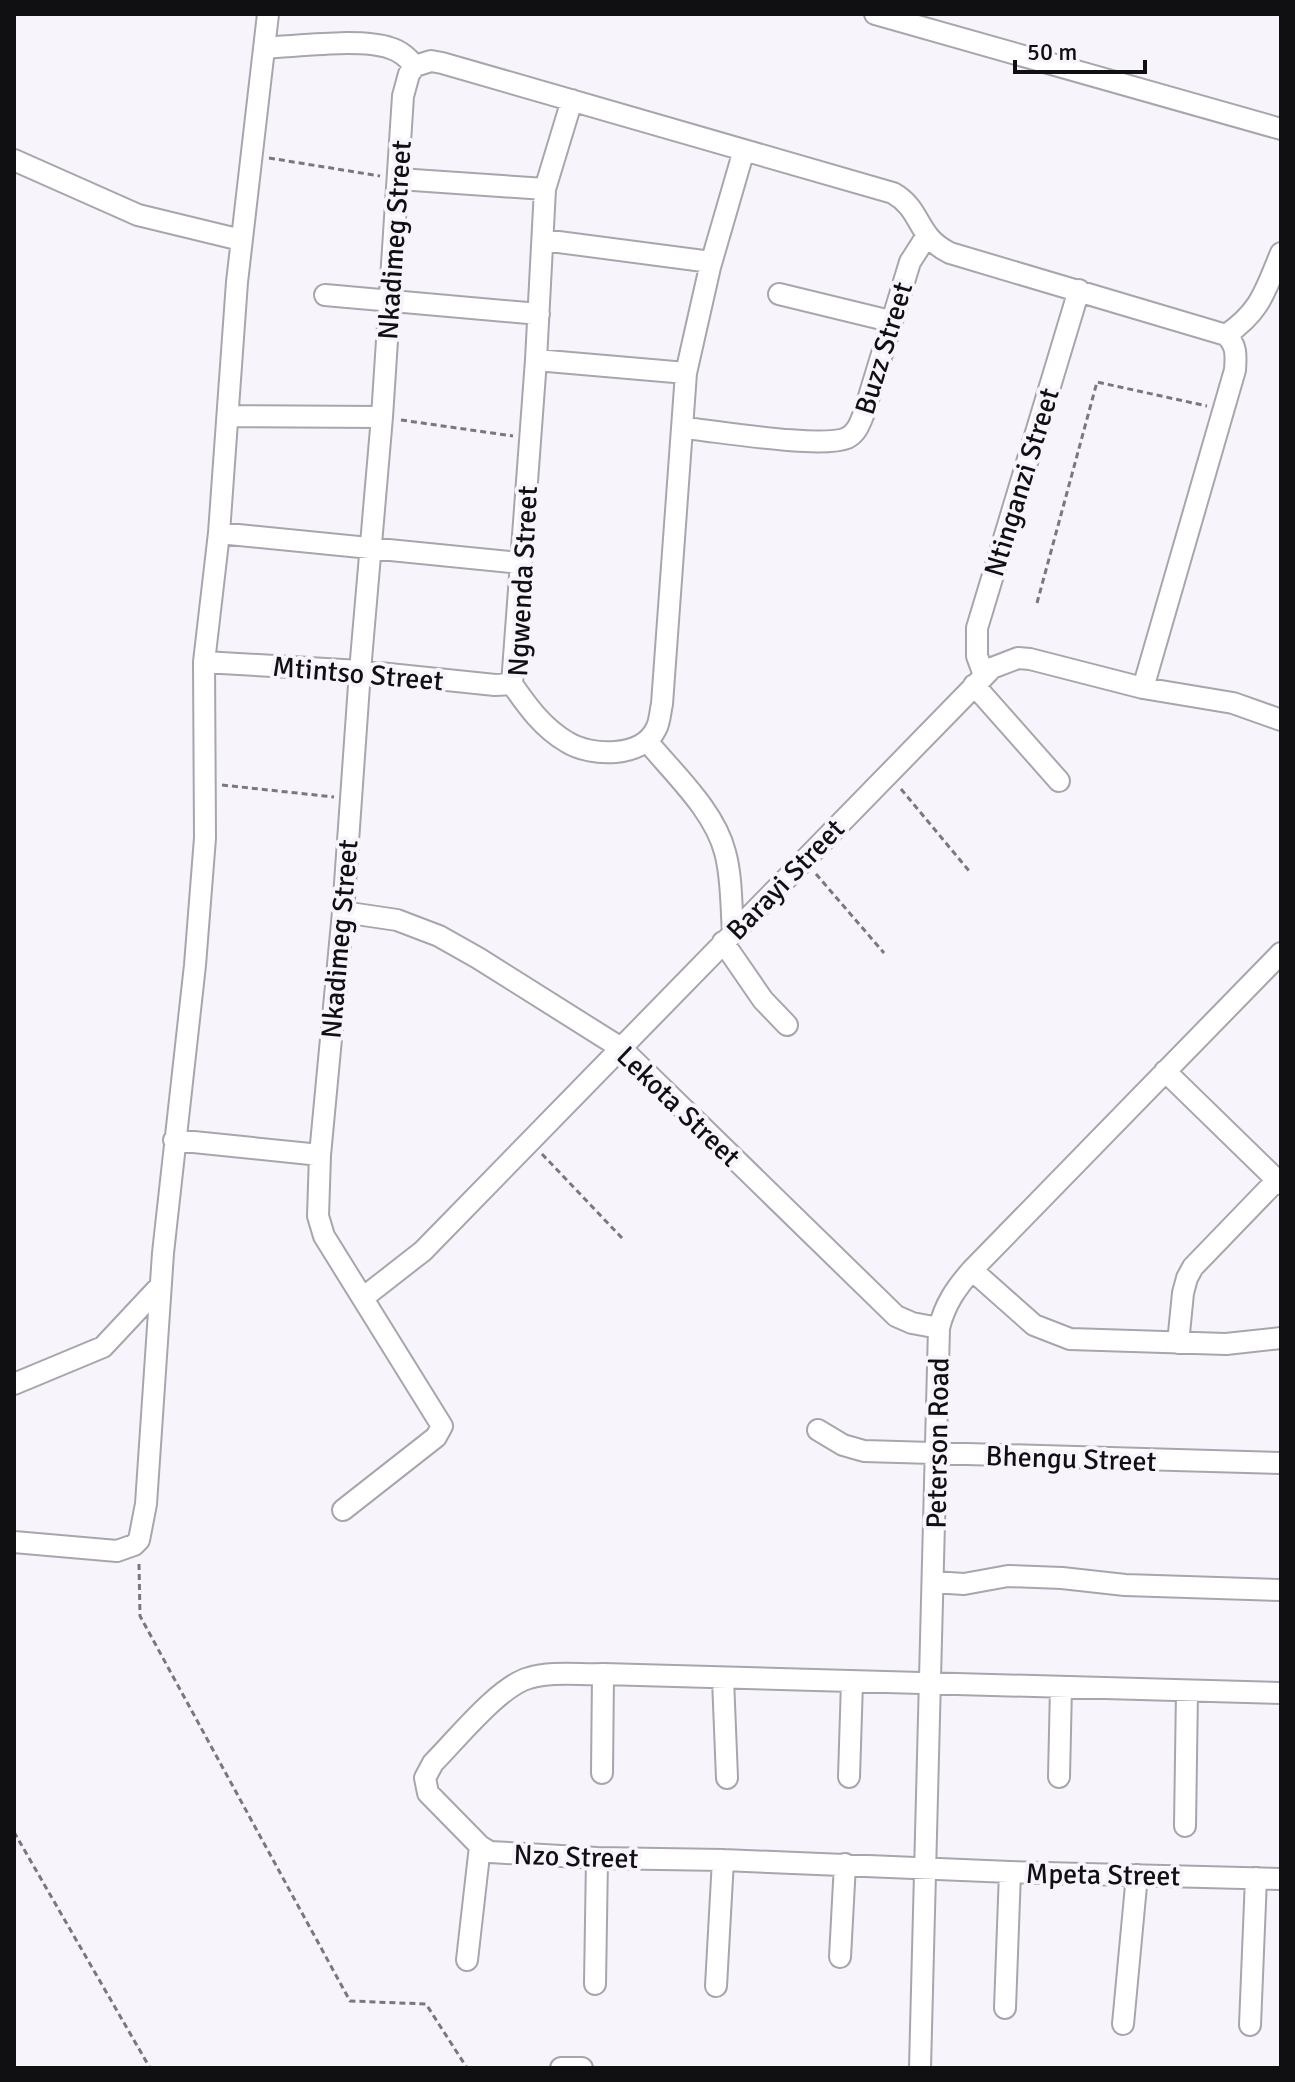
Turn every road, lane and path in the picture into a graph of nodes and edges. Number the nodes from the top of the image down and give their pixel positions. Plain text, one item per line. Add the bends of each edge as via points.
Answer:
1 (268, 14) edge
2 (875, 14) edge
3 (264, 48) junction
4 (415, 66) junction
5 (572, 100) junction
6 (1281, 129) edge
7 (744, 150) junction
8 (253, 156) junction
9 (14, 160) edge
10 (399, 179) junction
11 (545, 189) junction
12 (926, 237) junction
13 (241, 240) junction
14 (543, 240) junction
15 (1281, 253) edge
16 (711, 262) junction
17 (1079, 290) junction
18 (779, 294) dead end
19 (325, 295) dead end
20 (389, 300) junction
21 (539, 314) junction
22 (890, 321) junction
23 (1226, 335) junction
24 (536, 360) junction
25 (686, 373) junction
26 (1222, 410) junction
27 (229, 416) junction
28 (382, 417) junction
29 (684, 428) junction
30 (530, 439) junction
31 (219, 533) junction
32 (370, 547) junction
33 (520, 563) junction
34 (1037, 603) dead end
35 (204, 662) junction
36 (360, 671) junction
37 (979, 680) junction
38 (512, 684) junction
39 (1143, 688) junction
40 (1281, 720) edge
41 (647, 741) junction
42 (888, 774) junction
43 (1059, 781) dead end
44 (203, 783) junction
45 (349, 799) junction
46 (804, 860) junction
47 (970, 872) dead end
48 (343, 912) junction
49 (728, 937) junction
50 (884, 953) dead end
51 (1281, 953) edge
52 (787, 1025) dead end
53 (621, 1048) junction
54 (1165, 1071) junction
55 (174, 1140) junction
56 (531, 1142) junction
57 (320, 1155) junction
58 (1279, 1182) edge
59 (622, 1238) dead end
60 (972, 1270) junction
61 (161, 1285) junction
62 (364, 1297) junction
63 (939, 1328) junction
64 (1281, 1338) edge
65 (1178, 1343) junction
66 (14, 1384) edge
67 (818, 1430) dead end
68 (938, 1454) junction
69 (1281, 1463) edge
70 (343, 1510) dead end
71 (139, 1540) junction
72 (14, 1542) edge
73 (933, 1582) junction
74 (1281, 1590) edge
75 (603, 1674) junction
76 (723, 1679) junction
77 (852, 1682) junction
78 (930, 1684) junction
79 (1061, 1687) junction
80 (1187, 1691) junction
81 (1281, 1693) edge
82 (602, 1773) dead end
83 (849, 1777) dead end
84 (1059, 1777) dead end
85 (727, 1778) dead end
86 (1185, 1826) dead end
87 (14, 1832) edge
88 (480, 1846) junction
89 (597, 1858) junction
90 (723, 1860) junction
91 (845, 1864) junction
92 (926, 1867) junction
93 (1010, 1872) junction
94 (1137, 1875) junction
95 (1256, 1878) junction
96 (1281, 1879) edge
97 (840, 1957) dead end
98 (467, 1960) dead end
99 (595, 1984) dead end
100 (716, 1986) dead end
101 (1005, 2008) dead end
102 (1123, 2024) dead end
103 (1250, 2025) dead end
104 (150, 2068) edge
105 (467, 2068) edge
106 (561, 2068) edge
107 (582, 2068) edge
108 (920, 2068) edge

1 - 3 street
2 - 6 street
3 - 4 street via 376,45 396,50
3 - 8 street
4 - 5 street via 431,61
4 - 10 street, Nkadimeg Street via 403,96
5 - 7 street
5 - 11 street, Ngwenda Street
7 - 12 street via 893,193 911,207
7 - 16 street
8 - 10 path
8 - 13 street
9 - 13 street via 138,215
10 - 11 street
10 - 20 street, Nkadimeg Street
11 - 14 street, Ngwenda Street
12 - 17 street via 950,253
12 - 22 street, Buzz Street via 910,262
13 - 27 street
14 - 16 street
14 - 21 street, Ngwenda Street
15 - 23 street via 1251,316
16 - 25 street
17 - 23 street
17 - 37 street, Ntinganzi Street via 977,628
18 - 22 street
19 - 20 street
20 - 21 street
20 - 28 street, Nkadimeg Street
21 - 24 street, Ngwenda Street
22 - 29 street, Buzz Street via 859,426 846,438 823,442
23 - 26 street via 1233,341 1236,361
24 - 25 street
24 - 30 street, Ngwenda Street
25 - 29 street
26 - 34 path via 1097,382
26 - 39 street
27 - 28 street
27 - 31 street
28 - 30 path
28 - 32 street, Nkadimeg Street
29 - 41 street via 662,704
30 - 33 street, Ngwenda Street
31 - 32 street
31 - 35 street
32 - 33 street
32 - 36 street, Nkadimeg Street
33 - 38 street, Ngwenda Street
35 - 36 street, Mtintso Street
35 - 44 street
36 - 38 street, Mtintso Street
36 - 45 street, Nkadimeg Street
37 - 39 street, Barayi Street via 1018,658
37 - 42 street, Barayi Street
37 - 43 street
38 - 41 street, Ngwenda Street via 531,711 569,744 616,752
39 - 40 street, Barayi Street via 1233,703
41 - 49 street via 719,836 728,865
42 - 46 street, Barayi Street
42 - 47 path
44 - 45 path
44 - 55 street via 201,894
45 - 48 street, Nkadimeg Street
46 - 49 street, Barayi Street
46 - 50 path
48 - 53 street, Lekota Street via 397,920 439,936
48 - 57 street, Nkadimeg Street
49 - 52 street via 763,1000
49 - 53 street, Barayi Street
51 - 54 street, Peterson Road
53 - 56 street, Barayi Street
53 - 63 street, Lekota Street via 896,1316
54 - 58 street
54 - 60 street, Peterson Road
55 - 57 street
55 - 61 street
56 - 59 path
56 - 62 street, Barayi Street via 423,1251
57 - 62 street, Nkadimeg Street via 320,1227
58 - 65 street via 1193,1267
60 - 63 street, Peterson Road via 952,1294
60 - 65 street via 1034,1325 1052,1334
61 - 66 street via 103,1347
61 - 71 street
62 - 70 street, Nkadimeg Street via 442,1426 436,1437
63 - 68 street, Peterson Road
64 - 65 street
67 - 68 street, Bhengu Street via 853,1449
68 - 69 street, Bhengu Street
68 - 73 street, Peterson Road
71 - 72 street via 117,1551
71 - 105 path via 140,1616 350,2001 426,2004
73 - 74 street via 964,1584 1008,1576
73 - 78 street, Peterson Road
75 - 76 street, Nzo Street
75 - 82 street
75 - 88 street, Nzo Street via 536,1676 515,1684 433,1763 425,1778 428,1793
76 - 77 street, Nzo Street
76 - 85 street
77 - 78 street, Nzo Street
77 - 83 street
78 - 79 street
78 - 92 street, Peterson Road
79 - 80 street
79 - 84 street
80 - 81 street
80 - 86 street, Mpeta Street
87 - 104 path
88 - 89 street, Nzo Street via 490,1852
88 - 98 street
89 - 90 street, Nzo Street
89 - 99 street
90 - 91 street, Nzo Street
90 - 100 street
91 - 92 street, Nzo Street
91 - 97 street
92 - 93 street, Mpeta Street
92 - 108 street, Peterson Road
93 - 94 street, Mpeta Street
93 - 101 street
94 - 95 street, Mpeta Street
94 - 102 street
95 - 96 street, Mpeta Street
95 - 103 street
106 - 107 street

